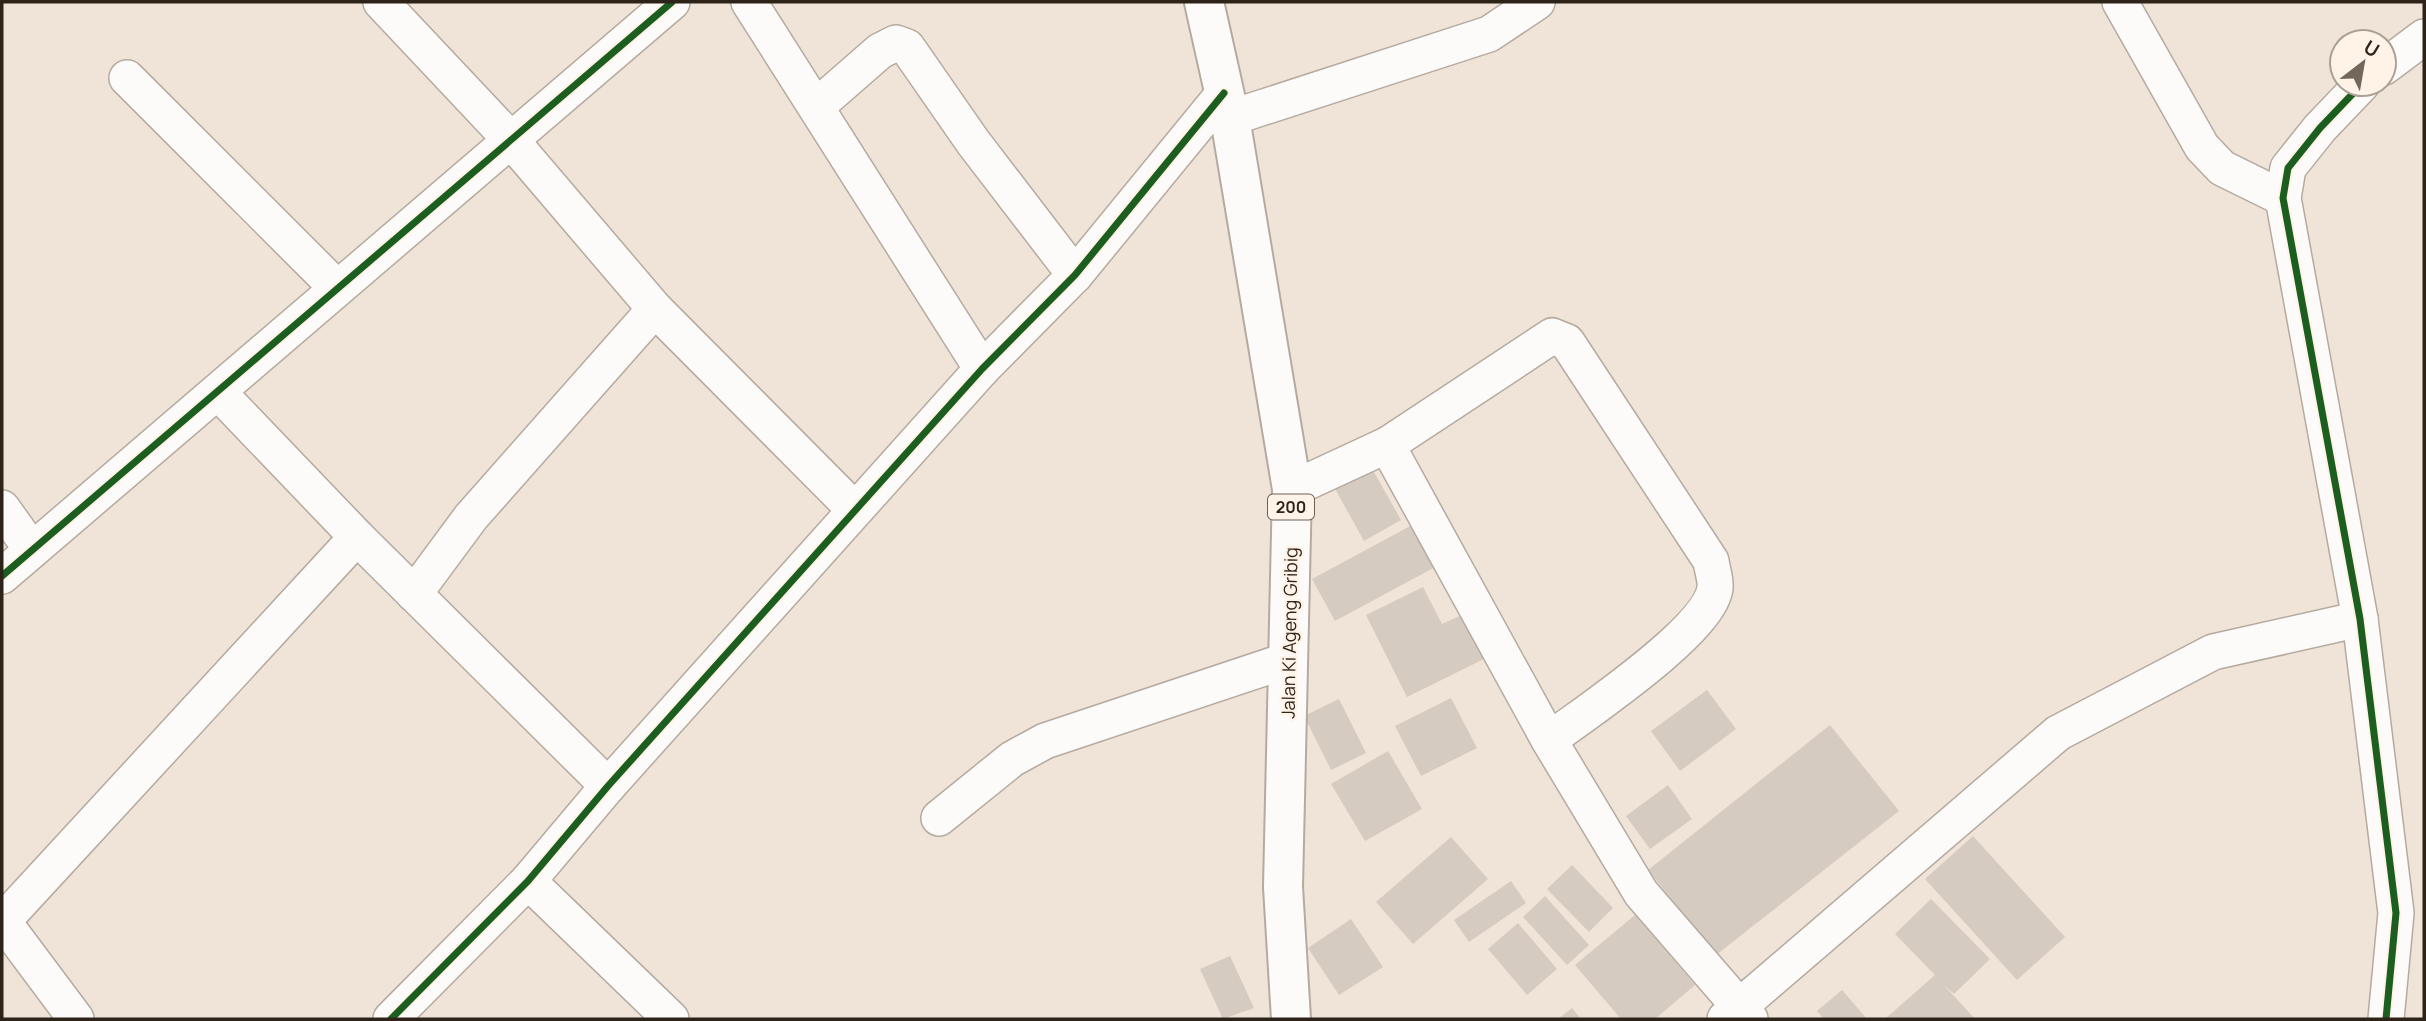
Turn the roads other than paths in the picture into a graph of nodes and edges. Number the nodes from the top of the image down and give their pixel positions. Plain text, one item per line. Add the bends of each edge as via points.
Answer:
1 (381, 2) edge
2 (672, 2) edge
3 (749, 2) edge
4 (1204, 2) edge
5 (1537, 2) edge
6 (2120, 2) edge
7 (2424, 37) edge
8 (2398, 56) edge
9 (127, 78) dead end
10 (2349, 98) edge
11 (817, 106) junction
12 (1227, 106) junction
13 (510, 139) junction
14 (2283, 198) junction
15 (1075, 275) junction
16 (337, 288) junction
17 (655, 309) junction
18 (982, 369) junction
19 (218, 392) junction
20 (1387, 445) junction
21 (1292, 489) junction
22 (2, 508) edge
23 (855, 510) junction
24 (357, 537) junction
25 (32, 550) junction
26 (2, 576) edge
27 (415, 594) junction
28 (2360, 619) junction
29 (1288, 660) junction
30 (1549, 740) junction
31 (608, 786) junction
32 (939, 818) dead end
33 (528, 881) junction
34 (2, 920) edge
35 (1738, 1015) edge
36 (76, 1019) edge
37 (391, 1019) edge
38 (671, 1019) edge
39 (1291, 1019) edge
40 (2386, 1019) edge

1 - 13 street
2 - 13 street
3 - 11 street
4 - 12 main road, Jalan Ki Ageng Gribig / 200
5 - 12 street via 1489,34
6 - 14 street via 2203,147 2222,168
7 - 8 street
9 - 16 street
10 - 14 street via 2288,168
11 - 15 street via 880,51 896,43 907,47
11 - 18 street
12 - 15 street
12 - 21 main road, Jalan Ki Ageng Gribig / 200
13 - 16 street
13 - 17 street
14 - 28 street
15 - 18 street
16 - 19 street
17 - 23 street
17 - 27 street via 471,517
18 - 23 street
19 - 24 street
19 - 25 street
20 - 21 street
20 - 30 street
20 - 30 street via 1552,336 1567,342 1711,561 1715,588 1704,615 1674,645
21 - 29 main road, Jalan Ki Ageng Gribig / 200
22 - 25 street
23 - 31 street
24 - 27 street
24 - 34 street
25 - 26 street
27 - 31 street
28 - 35 street via 2213,652 2058,733
28 - 40 street via 2396,912
29 - 32 street via 1045,740 1012,759
29 - 39 main road, Jalan Ki Ageng Gribig / 200 via 1283,887
30 - 35 street via 1641,893
31 - 33 street
33 - 37 street
33 - 38 street
34 - 36 street

